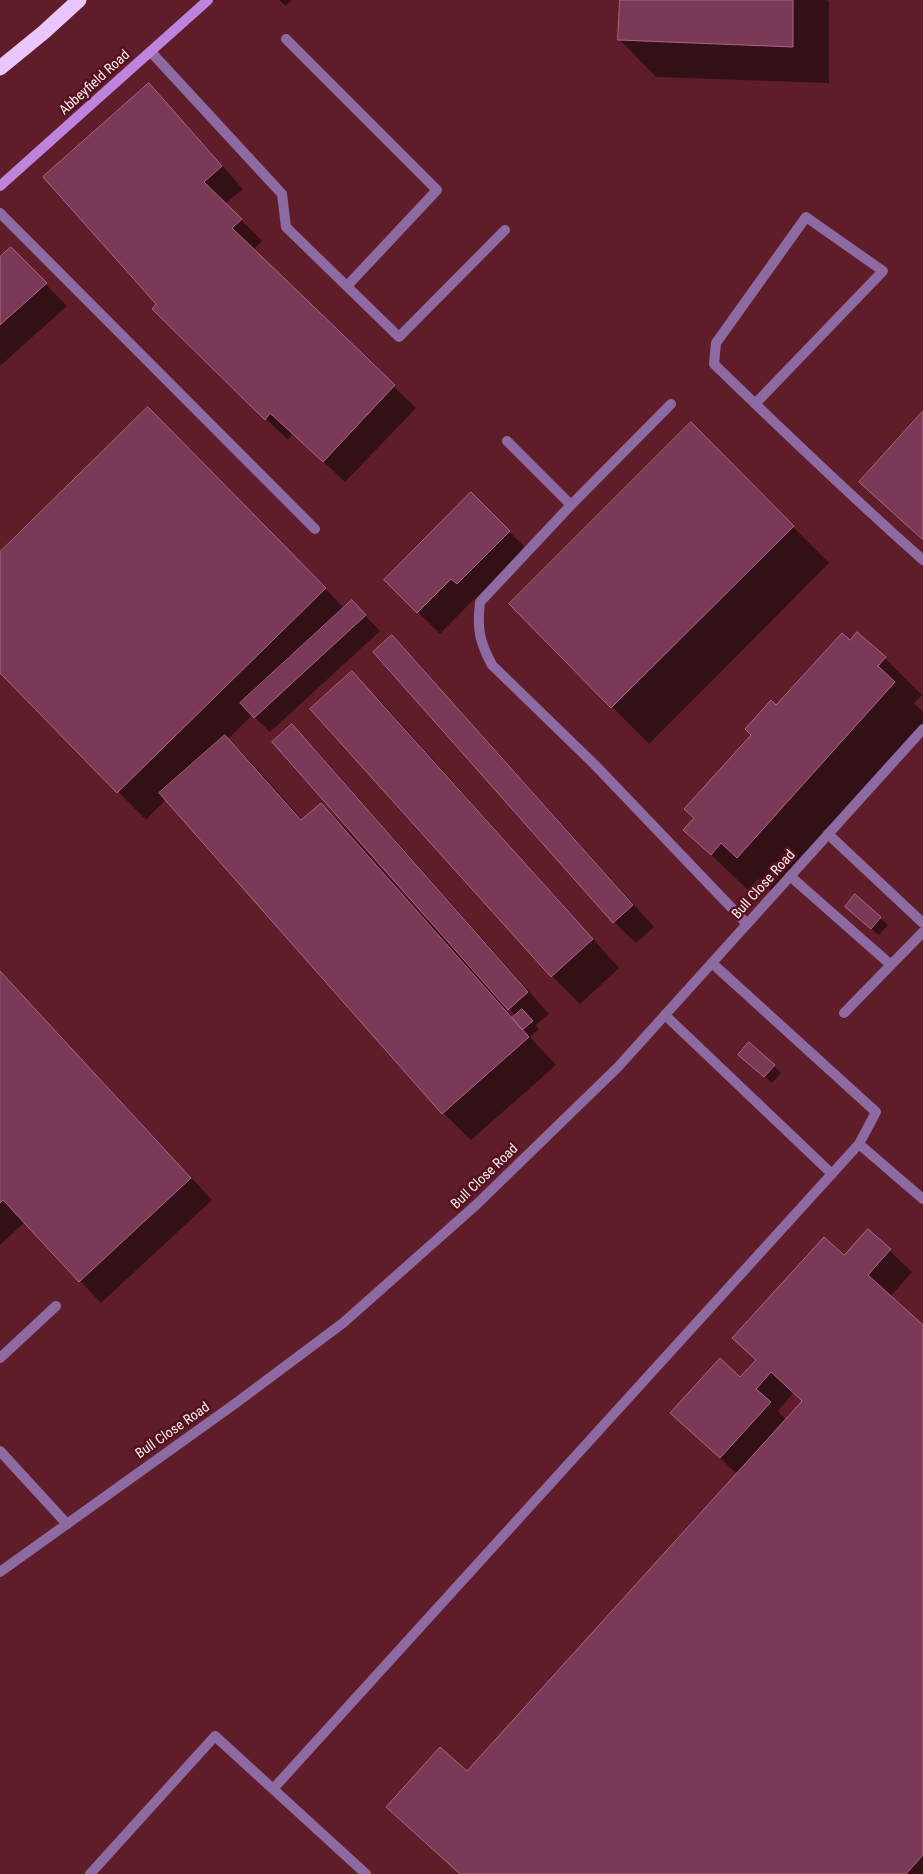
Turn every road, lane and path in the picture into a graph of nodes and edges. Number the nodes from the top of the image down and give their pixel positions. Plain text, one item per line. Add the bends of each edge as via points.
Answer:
1 (79, 0) edge
2 (208, 0) edge
3 (286, 39) dead end
4 (151, 52) junction
5 (0, 68) edge
6 (0, 186) edge
7 (0, 213) edge
8 (505, 230) dead end
9 (347, 286) junction
10 (671, 404) dead end
11 (755, 404) junction
12 (507, 441) dead end
13 (571, 505) junction
14 (314, 528) dead end
15 (923, 560) edge
16 (923, 729) edge
17 (828, 834) junction
18 (790, 876) junction
19 (747, 924) junction
20 (923, 924) edge
21 (923, 932) edge
22 (712, 963) junction
23 (891, 965) junction
24 (844, 1013) dead end
25 (665, 1015) junction
26 (859, 1144) junction
27 (832, 1174) junction
28 (923, 1199) edge
29 (56, 1306) dead end
30 (0, 1358) edge
31 (0, 1452) edge
32 (67, 1524) junction
33 (0, 1572) edge
34 (273, 1789) junction
35 (90, 1874) edge
36 (366, 1874) edge

1 - 5 highway
2 - 4 street, Abbeyfield Road
3 - 9 street via 437,190
4 - 6 street, Abbeyfield Road
4 - 9 street via 282,194 286,226
7 - 14 street
8 - 9 street via 399,337
10 - 13 street
11 - 11 street via 714,364 716,343 806,217 883,271
11 - 15 street
12 - 13 street
13 - 19 street via 480,602 477,624 484,649 492,665 595,765
16 - 17 street, Bull Close Road
17 - 18 street, Bull Close Road
17 - 20 street
18 - 19 street, Bull Close Road
18 - 23 street
19 - 22 street, Bull Close Road
21 - 23 street
22 - 25 street, Bull Close Road
22 - 26 street via 876,1112
23 - 24 street
25 - 27 street
25 - 32 street, Bull Close Road via 618,1067 476,1205 343,1323
26 - 27 street
26 - 28 street
27 - 34 street
29 - 30 street
31 - 32 street
32 - 33 street, Bull Close Road
34 - 35 street via 215,1736
34 - 36 street

